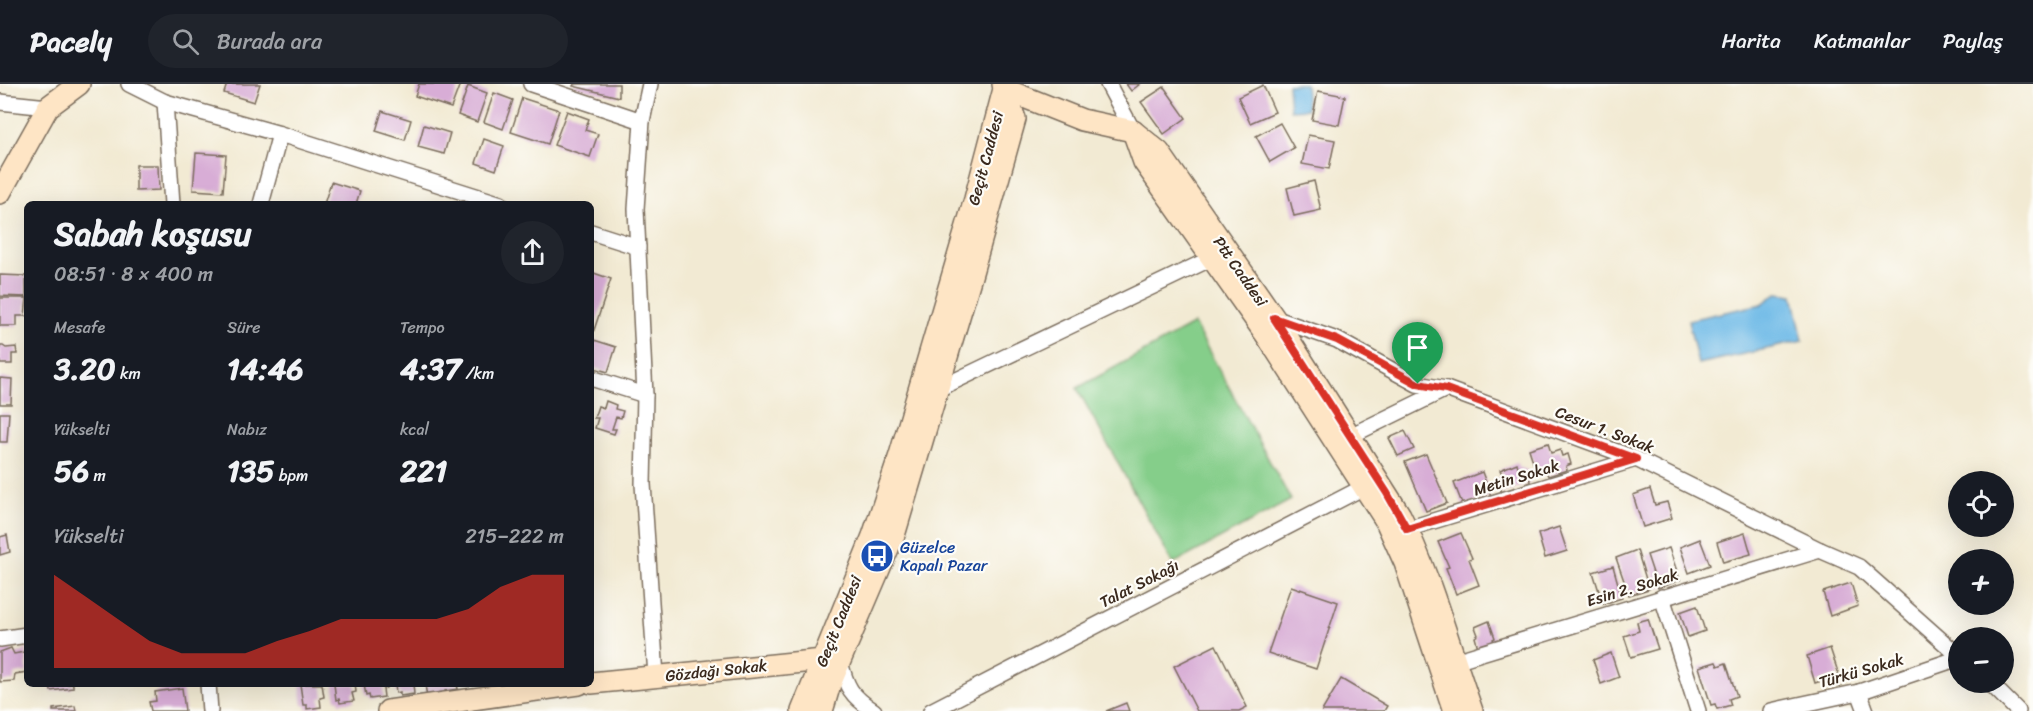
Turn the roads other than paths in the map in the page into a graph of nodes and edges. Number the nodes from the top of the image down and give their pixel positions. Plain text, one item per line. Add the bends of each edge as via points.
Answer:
1 (79, 84) edge
2 (129, 84) edge
3 (531, 84) edge
4 (1108, 84) edge
5 (648, 87) edge
6 (1004, 87) edge
7 (0, 102) edge
8 (165, 102) junction
9 (48, 107) junction
10 (642, 122) junction
11 (1133, 131) junction
12 (280, 134) junction
13 (0, 193) edge
14 (172, 201) edge
15 (262, 201) edge
16 (492, 201) edge
17 (594, 233) edge
18 (638, 247) junction
19 (1212, 258) junction
20 (1274, 318) junction
21 (594, 379) edge
22 (1446, 389) junction
23 (936, 390) junction
24 (645, 395) junction
25 (1350, 436) junction
26 (1636, 459) junction
27 (1364, 487) junction
28 (1407, 529) junction
29 (1820, 550) junction
30 (1662, 597) junction
31 (24, 635) edge
32 (0, 639) edge
33 (1948, 647) edge
34 (832, 660) junction
35 (1455, 661) junction
36 (1948, 661) edge
37 (656, 676) junction
38 (594, 683) edge
39 (208, 687) edge
40 (558, 687) edge
41 (1859, 692) junction
42 (2000, 693) edge
43 (210, 711) edge
44 (388, 711) edge
45 (802, 711) edge
46 (822, 711) edge
47 (874, 711) edge
48 (931, 711) edge
49 (1454, 711) edge
50 (1472, 711) edge
51 (1698, 711) edge
52 (1771, 711) edge
53 (1866, 711) edge
54 (2018, 711) edge

1 - 9 main road
2 - 8 street
3 - 10 street
4 - 11 street, Ptt Caddesi
5 - 10 street
6 - 11 main road via 1082,120
6 - 23 main road, Geçit Caddesi via 1015,119
6 - 34 main road, Geçit Caddesi via 900,455
7 - 9 street
8 - 12 street
8 - 14 street
9 - 13 main road
10 - 18 street via 636,209
11 - 19 main road, Ptt Caddesi via 1144,162
11 - 20 main road, Ptt Caddesi via 1159,153
12 - 15 street
12 - 16 street
17 - 18 street
18 - 24 street
19 - 23 street
19 - 27 main road, Ptt Caddesi
20 - 22 street, Cesur 1. Sokak via 1337,340 1418,384
20 - 25 main road, Ptt Caddesi
21 - 24 street
22 - 25 street
22 - 26 street, Cesur 1. Sokak
23 - 34 main road, Geçit Caddesi via 895,532
24 - 37 street via 643,484
25 - 28 main road, Ptt Caddesi
26 - 28 street, Metin Sokak
26 - 29 street, Cesur 1. Sokak
27 - 48 street, Talat Sokağı
27 - 49 main road, Ptt Caddesi via 1396,541
28 - 35 main road, Ptt Caddesi
29 - 30 street, Esin 2. Sokak
29 - 33 street, Cesur 1. Sokak via 1859,567
30 - 35 street, Esin 2. Sokak
30 - 51 street
31 - 32 street
34 - 37 main road, Gözdağı Sokak
34 - 45 main road, Geçit Caddesi
34 - 46 main road, Geçit Caddesi
34 - 47 street via 855,696
35 - 50 main road, Ptt Caddesi
36 - 41 street, Türkü Sokak
37 - 38 main road, Gözdağı Sokak
39 - 43 street
40 - 44 main road
41 - 52 street, Türkü Sokak
41 - 53 street
42 - 54 street

